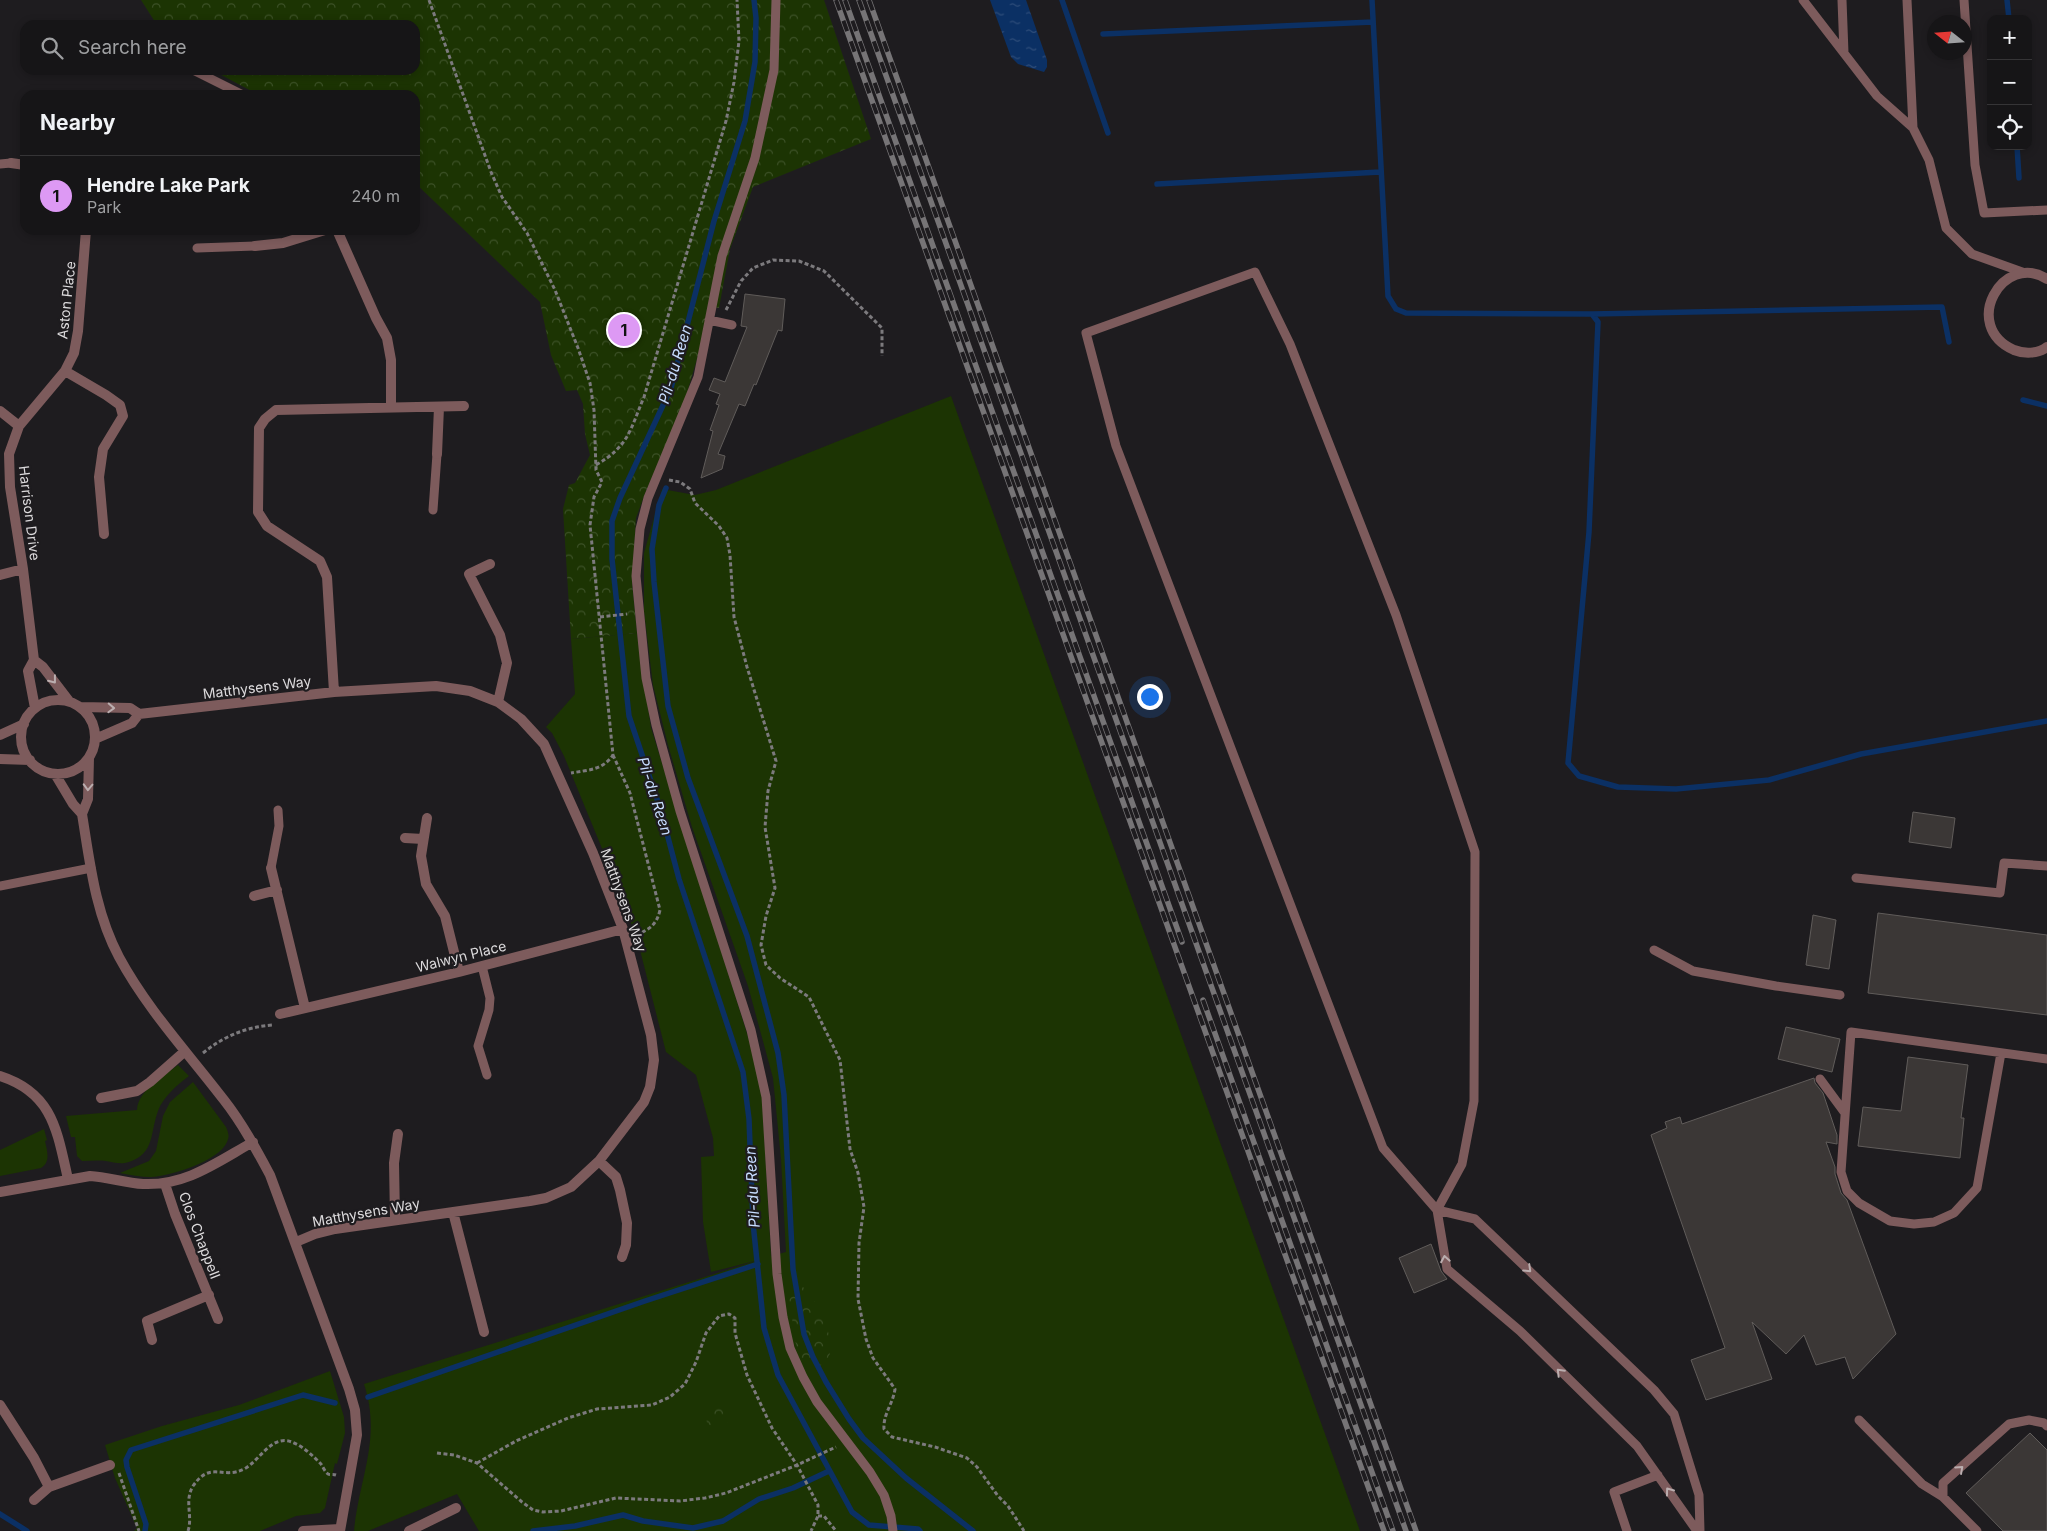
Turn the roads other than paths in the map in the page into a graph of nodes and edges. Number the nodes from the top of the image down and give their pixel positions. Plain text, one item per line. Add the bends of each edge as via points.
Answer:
1 (776, 0) edge
2 (1803, 0) edge
3 (1842, 0) edge
4 (1907, 0) edge
5 (1964, 0) edge
6 (1844, 53) junction
7 (203, 75) edge
8 (234, 90) edge
9 (1913, 128) junction
10 (5, 163) edge
11 (20, 164) edge
12 (2047, 210) edge
13 (86, 235) edge
14 (309, 235) edge
15 (339, 235) edge
16 (255, 246) joint
17 (198, 248) dead end
18 (2026, 273) junction
19 (2047, 279) edge
20 (709, 320) junction
21 (732, 325) dead end
22 (2047, 347) edge
23 (65, 371) junction
24 (464, 406) dead end
25 (439, 407) junction
26 (392, 408) junction
27 (0, 411) edge
28 (19, 426) junction
29 (437, 454) joint
30 (433, 510) dead end
31 (104, 534) dead end
32 (490, 564) dead end
33 (23, 569) junction
34 (0, 575) edge
35 (34, 660) junction
36 (334, 692) junction
37 (69, 701) junction
38 (498, 702) junction
39 (81, 707) junction
40 (35, 708) junction
41 (140, 714) junction
42 (24, 724) junction
43 (0, 736) edge
44 (95, 739) junction
45 (89, 758) junction
46 (0, 759) edge
47 (30, 760) junction
48 (56, 774) junction
49 (278, 810) dead end
50 (82, 814) junction
51 (427, 818) dead end
52 (405, 838) dead end
53 (423, 839) junction
54 (2047, 866) edge
55 (91, 868) junction
56 (271, 868) joint
57 (1856, 878) dead end
58 (0, 886) edge
59 (277, 890) junction
60 (254, 896) dead end
61 (624, 934) junction
62 (1654, 950) dead end
63 (482, 966) junction
64 (459, 972) junction
65 (1840, 995) dead end
66 (305, 1008) junction
67 (280, 1014) road end
68 (184, 1052) junction
69 (2001, 1053) junction
70 (2047, 1059) edge
71 (487, 1075) dead end
72 (0, 1076) edge
73 (1820, 1079) dead end
74 (101, 1098) dead end
75 (1844, 1113) junction
76 (398, 1134) dead end
77 (253, 1142) junction
78 (599, 1161) junction
79 (68, 1179) junction
80 (166, 1184) junction
81 (0, 1192) edge
82 (1437, 1210) junction
83 (453, 1212) junction
84 (395, 1219) junction
85 (296, 1242) junction
86 (622, 1257) dead end
87 (209, 1295) junction
88 (218, 1319) dead end
89 (484, 1332) dead end
90 (152, 1340) dead end
91 (0, 1405) edge
92 (1859, 1420) dead end
93 (2047, 1426) edge
94 (110, 1465) road end
95 (1658, 1475) junction
96 (49, 1487) junction
97 (1943, 1497) junction
98 (34, 1500) dead end
99 (456, 1508) dead end
100 (340, 1530) edge
101 (302, 1531) edge
102 (409, 1531) edge
103 (893, 1531) edge
104 (1627, 1531) edge
105 (1699, 1531) edge
106 (1977, 1531) edge

1 - 20 lane via 774,70 767,106 755,158 722,256
2 - 6 lane
3 - 6 lane
4 - 9 lane
5 - 12 lane via 1975,165 1984,213
6 - 9 lane via 1877,96
7 - 8 lane
9 - 18 lane via 1929,160 1946,228 1972,254
10 - 11 street
13 - 23 street, Aston Place via 78,331 74,353
14 - 16 street via 283,243
15 - 26 street via 387,338
16 - 17 lane
18 - 19 street
18 - 22 street via 2009,278 1997,287 1989,304 1988,319 1995,336 2004,345 2022,353
20 - 21 lane
20 - 103 lane via 698,377 656,477 640,529 638,612 646,678 680,811 760,1065 766,1097 774,1239 790,1348 817,1402 884,1495
23 - 28 street, Aston Place
23 - 31 street via 120,405 123,416 103,449 99,477
24 - 25 street
25 - 26 street
25 - 29 street
26 - 36 street via 276,410 259,428 258,512 267,526 320,561 327,577
27 - 28 street
28 - 33 street, Harrison Drive via 9,454
29 - 30 lane
32 - 38 street via 469,574 500,635 507,664
33 - 34 street, Harrison Drive
33 - 35 street, Harrison Drive
35 -> 37 street
35 - 40 street, Harrison Drive via 28,671
36 - 38 street, Matthysens Way via 436,686 470,691
36 - 41 street, Matthysens Way
37 - 39 street, Matthysens Way
37 - 40 street, Matthysens Way via 44,702
38 - 61 street, Matthysens Way via 521,719 544,744 593,853
39 -> 41 street, Matthysens Way via 130,708
39 - 44 street via 90,716
40 - 42 street
41 - 44 street, Matthysens Way via 132,722
42 - 43 street
42 - 47 street via 21,743
44 - 45 street
45 - 48 street via 80,768
45 -> 50 street via 88,799
46 - 47 street
47 - 48 street via 43,771
48 - 50 street
49 - 56 lane via 279,826
50 - 55 street
51 - 53 street
52 - 53 street
53 - 64 street via 421,856 426,884 446,916
54 - 57 lane via 2004,863 2000,893
55 - 58 lane
55 - 68 street via 100,913 118,956
56 - 59 street
59 - 60 street
59 - 66 street
61 - 63 street, Walwyn Place
61 - 78 street, Matthysens Way via 651,1035 654,1072 644,1102
62 - 65 lane via 1693,971
63 - 64 street, Walwyn Place
63 - 71 lane via 490,998 478,1046
64 - 66 street, Walwyn Place
66 - 67 street, Walwyn Place
68 - 74 street via 137,1091
68 - 77 street via 226,1101
69 - 70 lane
69 - 75 lane via 1851,1032
69 - 75 lane via 1978,1188 1954,1213 1934,1222 1890,1221 1859,1203 1847,1191 1841,1172
72 - 79 street via 20,1084 45,1106 58,1134
73 - 75 lane
76 - 84 street via 394,1163
77 - 80 street via 192,1176
77 - 85 street via 270,1175
78 - 83 street, Matthysens Way via 571,1187 546,1198
78 - 86 street via 616,1177 620,1190 627,1223
79 - 80 street via 90,1176 122,1183
79 - 81 street
80 - 87 street, Clos Chappell
82 - 82 lane via 1383,1148 1116,446 1086,333 1255,272 1290,344 1396,615 1475,852 1474,1101 1462,1164
95 -> 82 lane via 1637,1446 1520,1331 1447,1269
82 -> 105 lane via 1475,1219 1654,1390 1674,1414 1699,1495
83 - 84 street, Matthysens Way
83 - 89 street
84 - 85 street, Matthysens Way via 334,1229
85 - 100 street via 355,1410 358,1435
87 - 88 street, Clos Chappell
87 - 90 street, Clos Chappell via 147,1321
91 - 96 street
92 - 97 lane via 1922,1484
97 -> 93 lane via 1943,1483 2009,1424 2029,1420
94 - 96 street
95 - 104 lane via 1614,1492
105 -> 95 lane
96 - 98 street
97 - 106 lane
99 - 102 street
100 - 101 street

